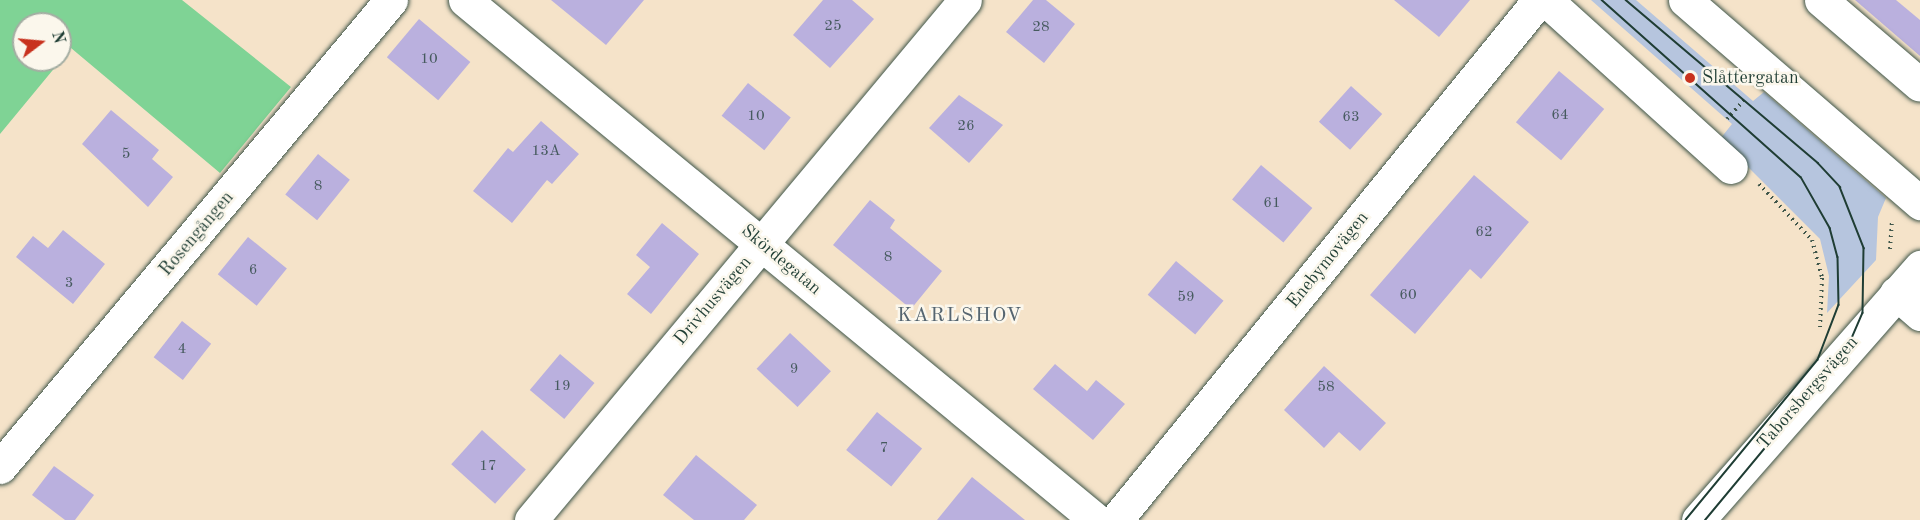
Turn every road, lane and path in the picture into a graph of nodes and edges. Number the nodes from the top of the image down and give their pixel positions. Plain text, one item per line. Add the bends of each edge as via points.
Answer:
1 (391, 0) edge
2 (465, 0) edge
3 (964, 0) edge
4 (1539, 0) edge
5 (1546, 0) edge
6 (1685, 0) edge
7 (1832, 3) edge
8 (1768, 72) junction
9 (1920, 85) edge
10 (1706, 144) junction
11 (1731, 168) joint
12 (1920, 203) edge
13 (760, 243) junction
14 (1920, 267) edge
15 (1908, 303) edge
16 (1820, 334) dead end
17 (0, 467) edge
18 (531, 520) edge
19 (1096, 520) edge
20 (1116, 520) edge
21 (1698, 520) edge

1 - 17 street, Rosengången
2 - 13 street, Skördegatan
3 - 13 street, Drivhusvägen
4 - 20 street, Enebymovägen
5 - 10 street
6 - 8 street
7 - 9 street
8 - 10 path
8 - 12 street
10 - 11 street
11 - 16 path via 1746,172 1812,240 1822,278
13 - 18 street, Drivhusvägen
13 - 19 street, Skördegatan
14 - 15 street, Taborsbergsvägen
15 - 21 street, Taborsbergsvägen

